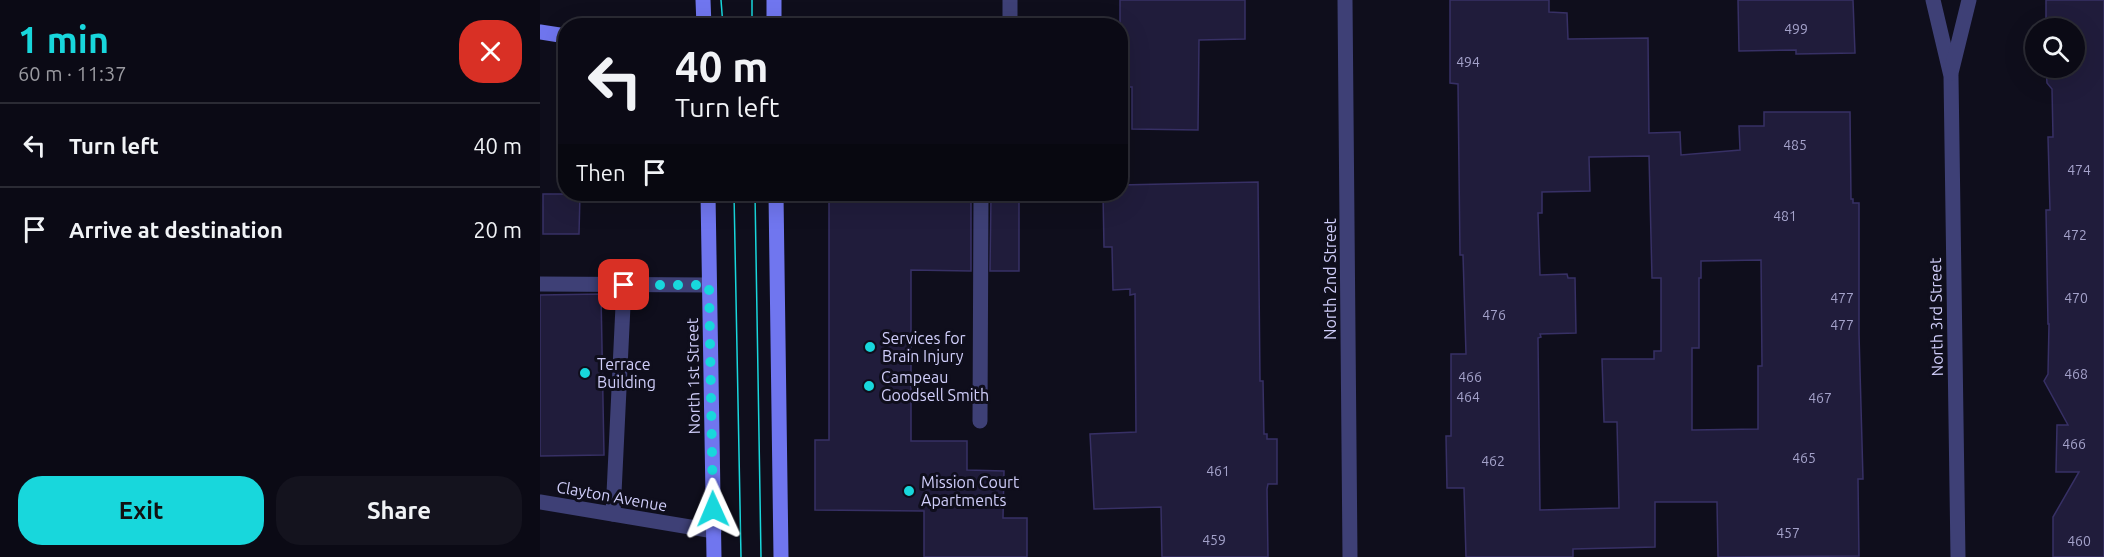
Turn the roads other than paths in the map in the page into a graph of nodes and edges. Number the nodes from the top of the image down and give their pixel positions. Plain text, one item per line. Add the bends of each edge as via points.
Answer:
1 (704, 0) edge
2 (774, 0) edge
3 (1010, 0) edge
4 (1345, 0) edge
5 (1933, 0) edge
6 (1969, 0) edge
7 (704, 18) edge
8 (772, 18) edge
9 (1010, 18) edge
10 (540, 32) edge
11 (558, 35) edge
12 (1950, 76) junction
13 (708, 201) edge
14 (776, 201) edge
15 (981, 201) edge
16 (540, 284) edge
17 (624, 285) junction
18 (709, 285) junction
19 (980, 421) dead end
20 (540, 502) edge
21 (613, 514) junction
22 (714, 531) junction
23 (714, 557) edge
24 (781, 557) edge
25 (1350, 557) edge
26 (1958, 557) edge

1 - 7 main road
2 - 8 main road
3 - 9 street
4 - 25 street, North 2nd Street
5 - 12 street, North 3rd Street
6 - 12 street, North 3rd Street
10 - 11 main road
12 - 26 street, North 3rd Street
13 - 18 main road, North 1st Street
14 - 24 main road
15 - 19 street
16 - 17 street
17 - 18 street
17 - 21 street
18 - 22 main road, North 1st Street
20 - 21 street, Clayton Avenue
21 - 22 street, Clayton Avenue
22 - 23 main road, North 1st Street

